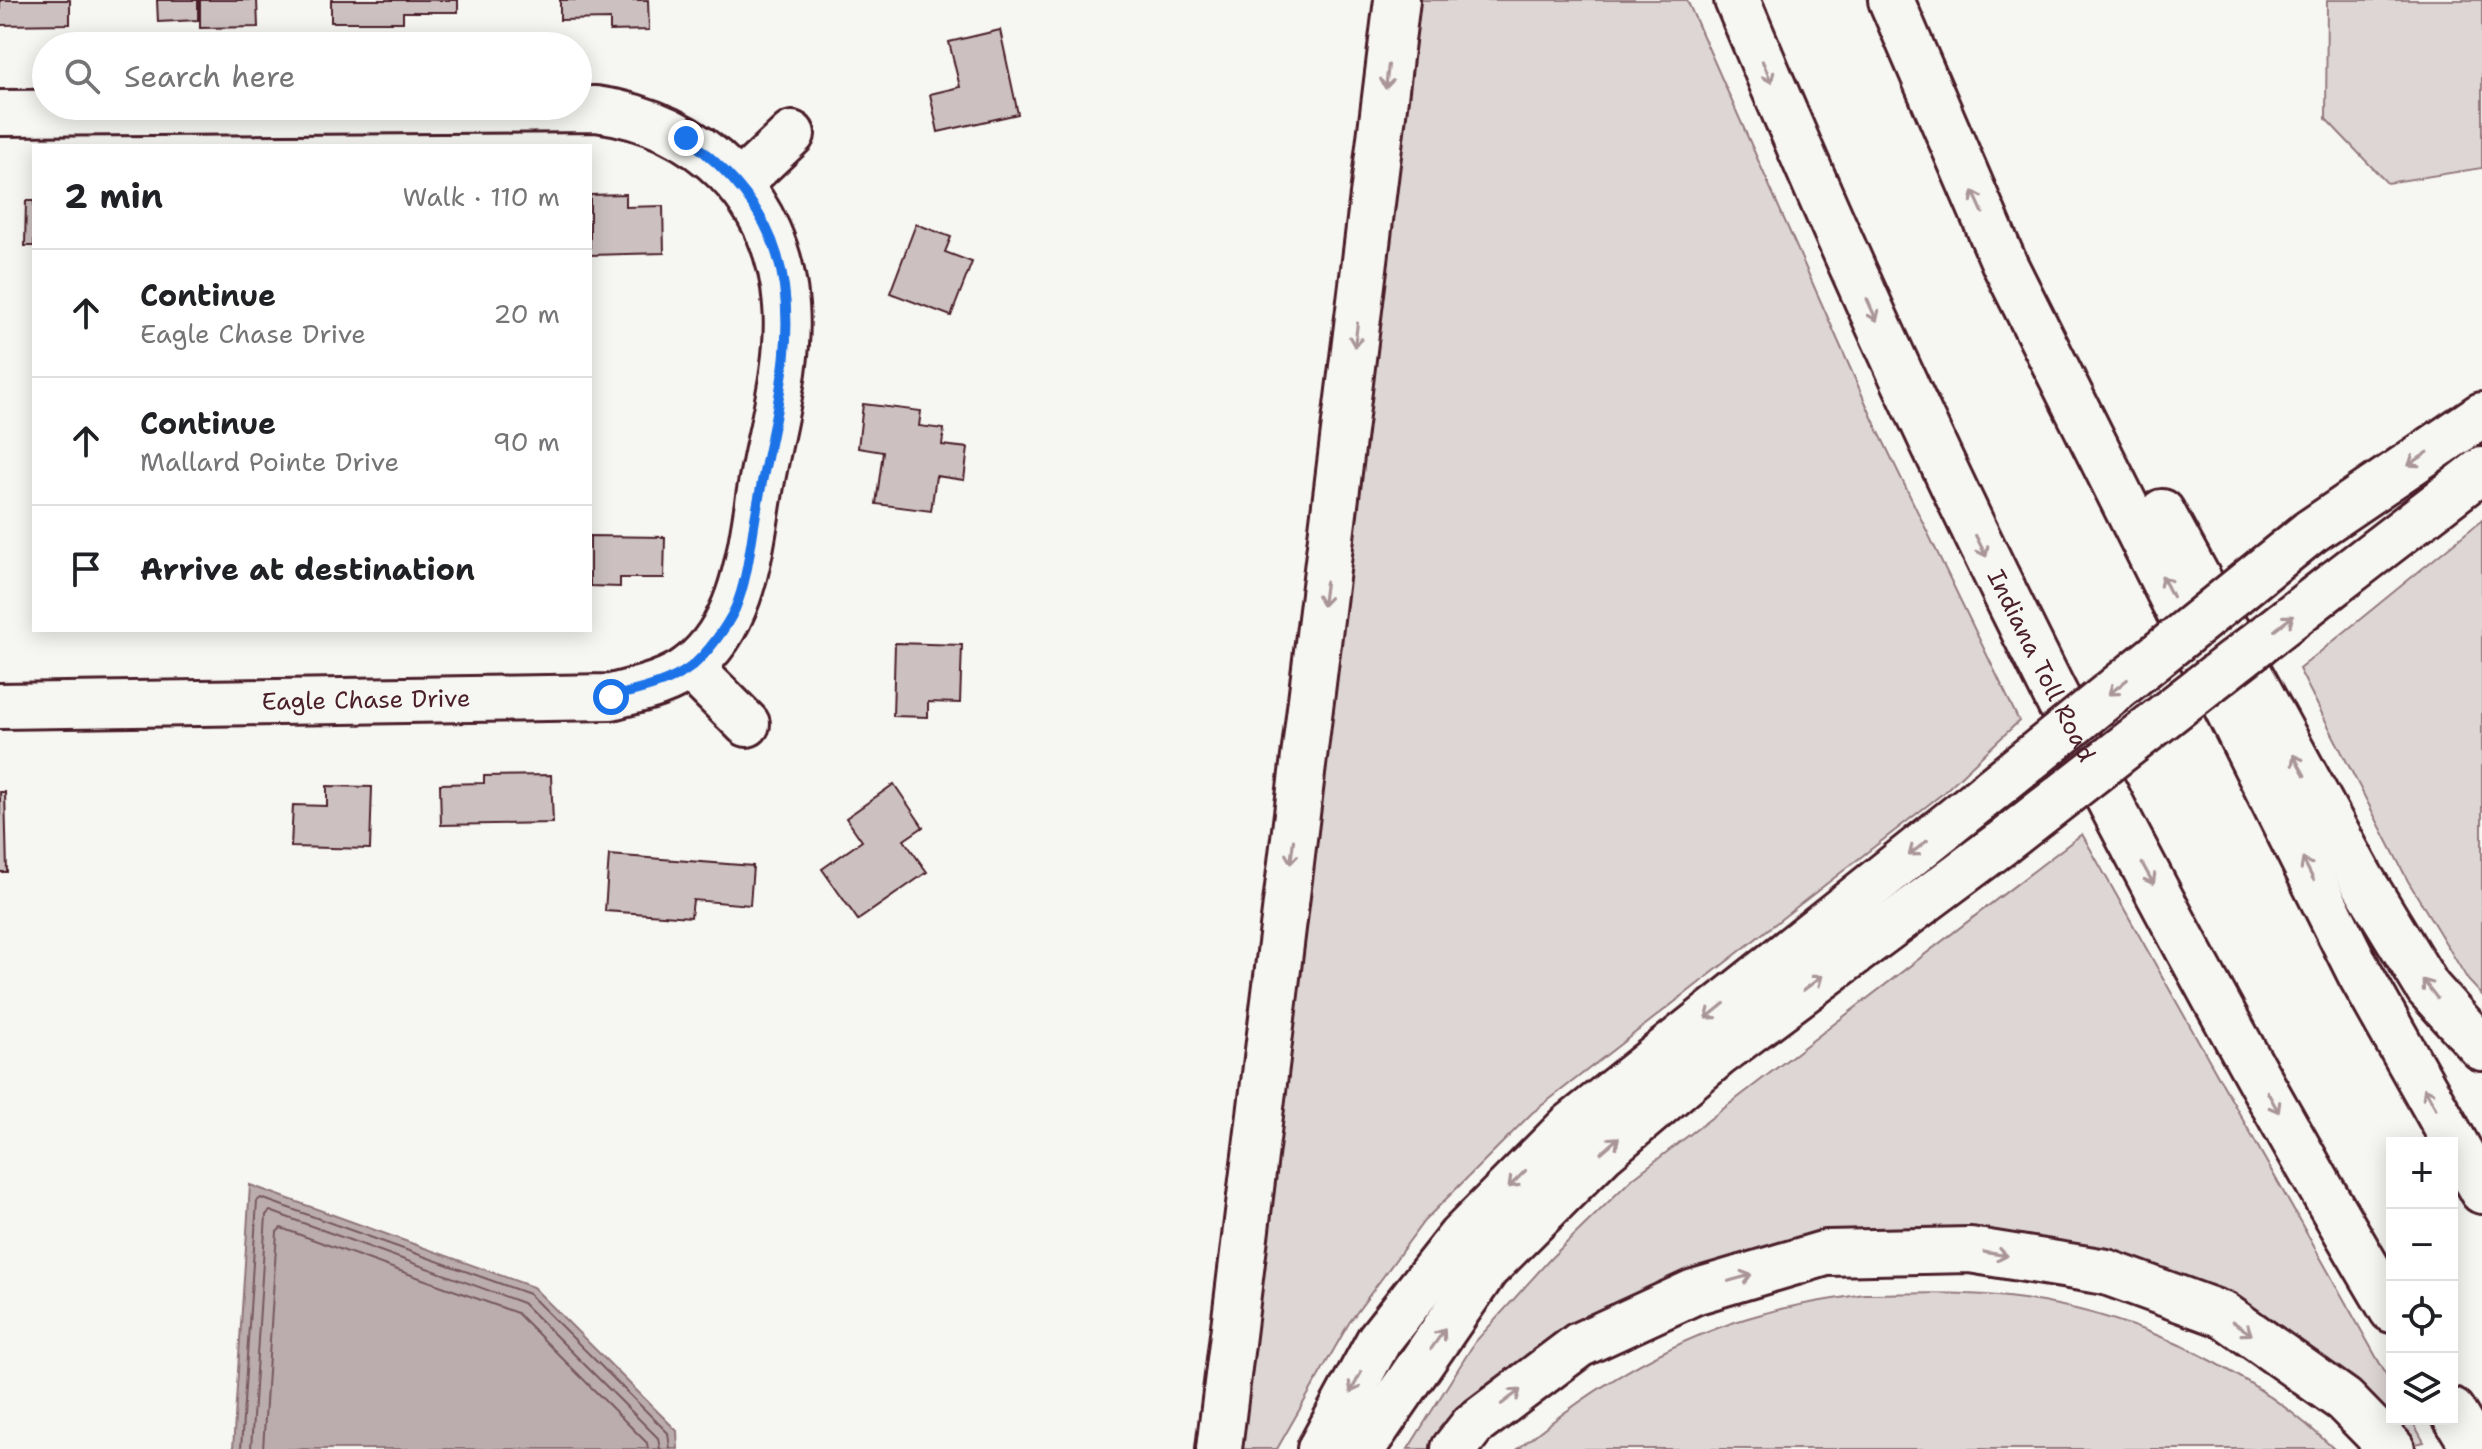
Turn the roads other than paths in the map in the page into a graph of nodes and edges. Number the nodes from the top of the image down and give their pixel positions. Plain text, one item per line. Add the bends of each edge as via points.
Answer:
1 (1397, 0) edge
2 (1737, 0) edge
3 (1891, 0) edge
4 (592, 109) edge
5 (0, 113) edge
6 (32, 113) edge
7 (792, 134) dead end
8 (739, 184) junction
9 (2005, 265) junction
10 (2482, 415) edge
11 (2482, 470) edge
12 (702, 654) junction
13 (0, 706) edge
14 (747, 724) dead end
15 (2482, 1048) edge
16 (2482, 1191) edge
17 (2386, 1300) edge
18 (2458, 1421) edge
19 (1219, 1449) edge
20 (1320, 1449) edge
21 (1362, 1449) edge
22 (1454, 1449) edge
23 (2392, 1449) edge
24 (2475, 1449) edge

1 -> 19 main road
2 -> 17 main road, Indiana Toll Road via 1942,466 2104,791
9 -> 3 main road
4 - 8 main road via 640,118 686,138
5 - 6 main road
7 - 8 main road
8 - 12 main road via 766,225 787,306 748,556 735,609
15 -> 9 main road via 2428,988 2354,864 2136,465
16 -> 9 main road via 2360,974
10 -> 20 main road, bridge via 2310,532 1569,1127 1460,1237 1379,1340
21 -> 11 main road, bridge via 1486,1269 1602,1153 1719,1054 2002,843
12 - 13 main road, Eagle Chase Drive via 654,686 611,697
12 - 14 main road
18 - 24 main road
22 -> 23 main road via 1473,1425 1579,1345 1694,1292 1826,1253 1970,1250 2106,1272 2224,1315 2344,1400

